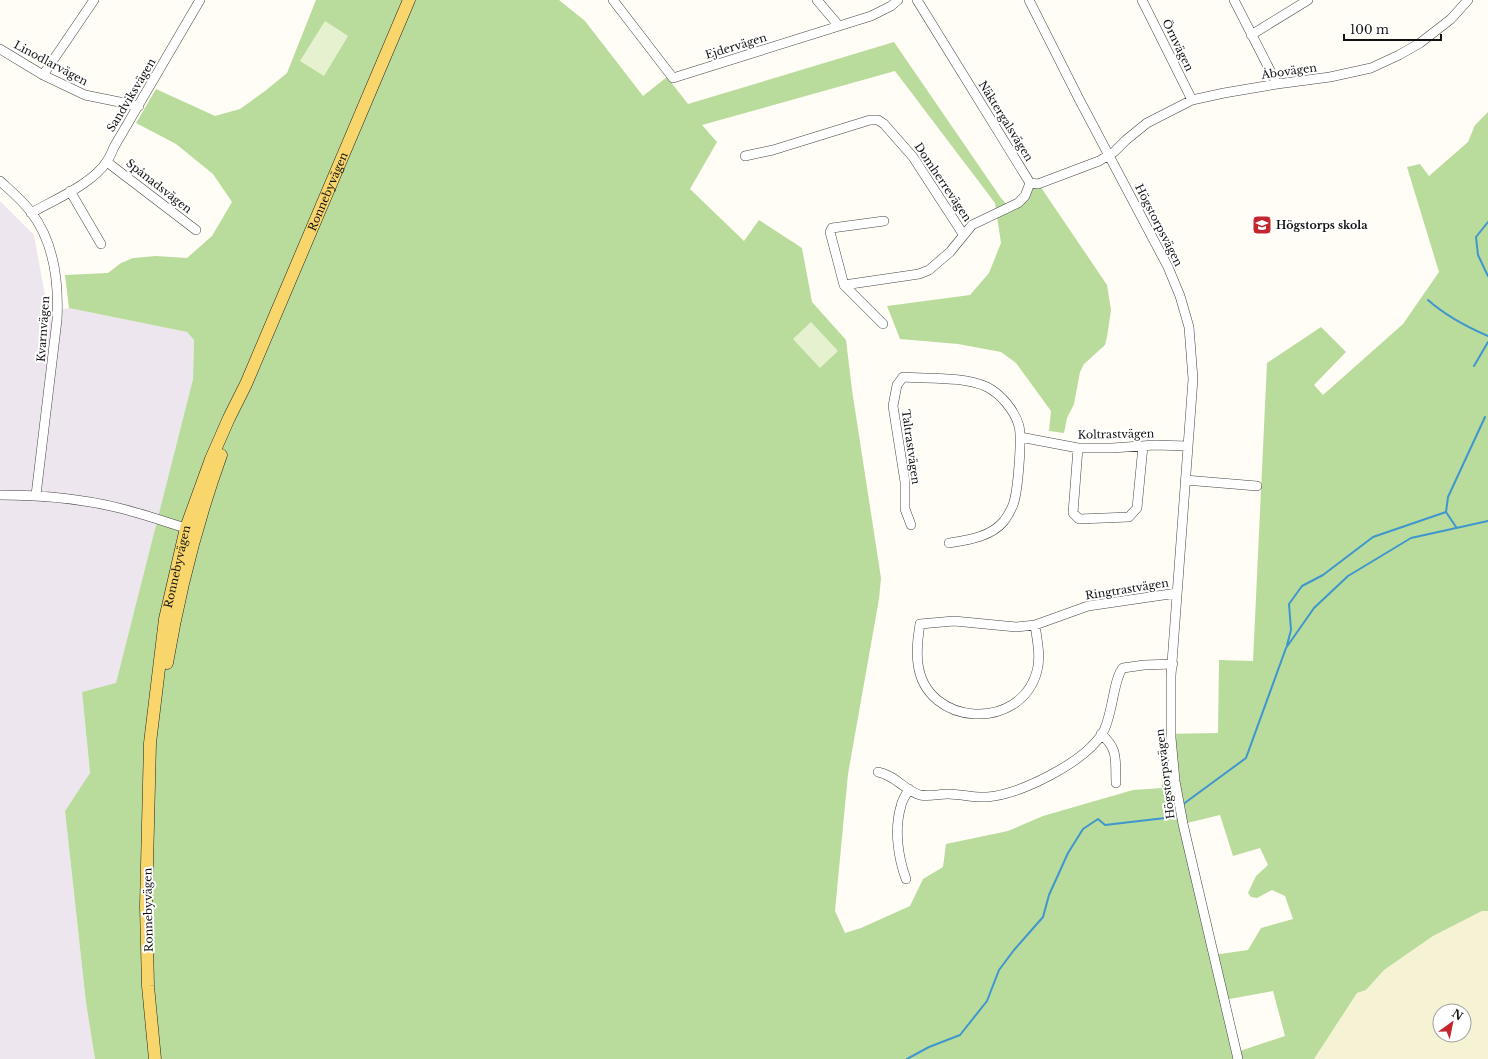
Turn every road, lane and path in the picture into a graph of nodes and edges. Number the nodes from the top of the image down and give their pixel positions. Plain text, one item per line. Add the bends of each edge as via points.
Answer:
1 (94, 0) edge
2 (200, 0) edge
3 (409, 0) edge
4 (613, 0) edge
5 (818, 0) edge
6 (898, 0) edge
7 (917, 0) edge
8 (1029, 0) edge
9 (1142, 0) edge
10 (1234, 0) edge
11 (1308, 0) edge
12 (1468, 0) edge
13 (839, 26) junction
14 (1251, 35) junction
15 (0, 49) edge
16 (43, 75) junction
17 (1276, 84) junction
18 (1192, 100) junction
19 (139, 106) junction
20 (745, 156) dead end
21 (1109, 156) junction
22 (107, 162) junction
23 (0, 181) edge
24 (1030, 183) junction
25 (70, 192) junction
26 (31, 213) junction
27 (884, 221) dead end
28 (196, 230) dead end
29 (963, 234) junction
30 (100, 244) dead end
31 (844, 285) junction
32 (883, 324) dead end
33 (1020, 437) junction
34 (1143, 446) junction
35 (1188, 446) junction
36 (1078, 448) junction
37 (1185, 480) junction
38 (1257, 486) dead end
39 (0, 495) edge
40 (36, 495) junction
41 (911, 525) dead end
42 (191, 530) junction
43 (949, 543) dead end
44 (1177, 593) junction
45 (1035, 625) junction
46 (1173, 664) junction
47 (1102, 734) junction
48 (878, 772) dead end
49 (1116, 782) dead end
50 (909, 789) junction
51 (906, 879) dead end
52 (155, 1059) edge
53 (1238, 1059) edge

1 - 16 street
2 - 19 street, Sandviksvägen
3 - 42 main road, Ronnebyvägen via 246,384 211,459
4 - 13 street, Ejdervägen via 673,78
5 - 13 street
6 - 13 street, Ejdervägen via 872,16
7 - 24 street, Näktergalsvägen
8 - 21 street, Högstorpsvägen
9 - 18 street, Örnvägen
10 - 14 street
11 - 14 street
12 - 17 street, Åbovägen via 1451,20 1420,43 1371,68 1330,77
14 - 17 street
15 - 16 street, Linodlarvägen
16 - 19 street, Linodlarvägen via 85,95
17 - 18 street, Åbovägen
18 - 21 street, Åbovägen via 1147,124
19 - 22 street, Sandviksvägen
20 - 29 street, Domherrevägen via 870,120 878,120 913,157
21 - 24 street via 1038,184
21 - 35 street, Högstorpsvägen via 1168,267 1189,327 1193,379
22 - 25 street, Sandviksvägen via 94,176
22 - 28 street, Spånadsvägen
23 - 26 street, Kvarnvägen
24 - 29 street via 1025,196 1018,203 972,225
25 - 26 street, Sandviksvägen
25 - 30 street
26 - 40 street, Kvarnvägen via 46,241 54,266 58,297
27 - 31 street via 832,228 830,232
29 - 31 street via 950,252 929,270 919,274
31 - 32 street
33 - 36 street, Koltrastvägen
33 - 41 street, Taltrastvägen via 1019,425 1013,413 1004,399 988,387 970,380 903,377 897,386 893,406 905,482 905,509
33 - 43 street via 1013,505 1003,522 990,533
34 - 35 street, Koltrastvägen
34 - 36 street, Koltrastvägen
34 - 36 street via 1137,508 1129,517 1079,519 1072,513
35 - 37 street, Högstorpsvägen
37 - 38 street
37 - 44 street, Högstorpsvägen
39 - 40 street
40 - 42 street via 120,508
42 - 52 main road, Ronnebyvägen via 151,761 146,906 148,986
44 - 45 street, Ringtrastvägen via 1088,606
44 - 46 street, Högstorpsvägen
45 - 45 street, Ringtrastvägen via 1016,627 954,620 920,624 917,644 922,680 943,704 958,712 975,715 1005,709 1027,690 1037,671 1039,649
46 - 47 street via 1123,668
46 - 53 street, Högstorpsvägen via 1171,738 1178,797
47 - 49 street via 1114,748
47 - 50 street via 1075,759 1013,792 986,797 947,794 931,796 920,795
48 - 50 street via 890,776
50 - 51 street via 901,804 898,836 898,850

